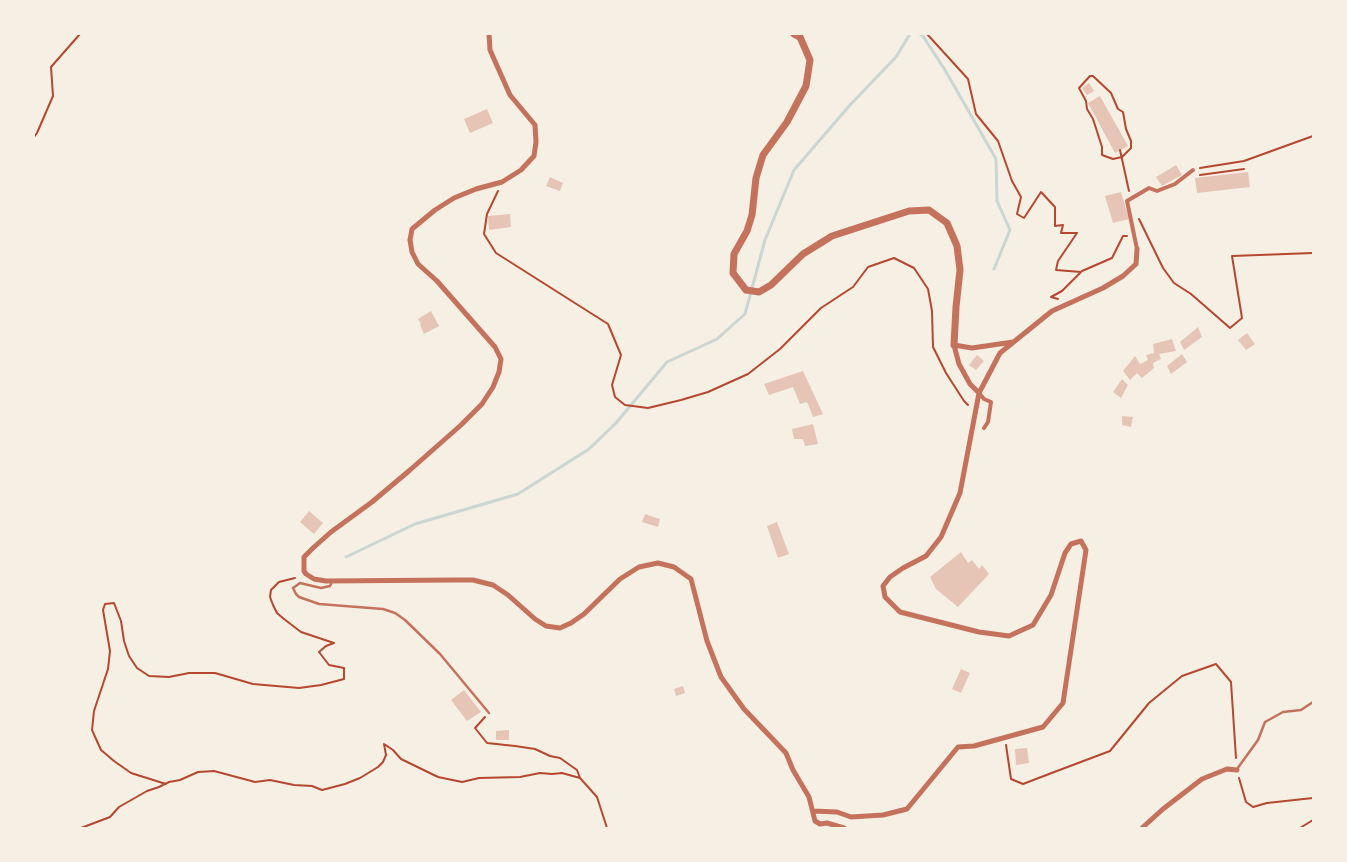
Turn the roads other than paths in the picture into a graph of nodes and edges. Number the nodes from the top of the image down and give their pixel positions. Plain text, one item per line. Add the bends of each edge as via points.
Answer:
1 (489, 34) edge
2 (794, 34) edge
3 (1193, 170) road end
4 (1137, 250) joint
5 (1015, 341) junction
6 (954, 345) junction
7 (979, 393) junction
8 (984, 428) dead end
9 (333, 581) junction
10 (1313, 702) edge
11 (489, 713) road end
12 (1237, 770) joint
13 (812, 811) junction
14 (844, 828) edge
15 (1142, 828) edge

1 - 9 street via 490,50 510,95 535,124 534,156 521,170 502,182 461,195 435,210 412,228 410,240 418,264 496,347 501,359 499,372 482,404 436,448 331,532 304,558 306,574 314,579
2 - 6 street via 800,37 810,60 806,86 787,122 762,155 752,215 748,231 734,254 733,273 746,290 759,292 771,285 803,254 832,236 909,211 929,210 947,223 957,246 960,270
3 - 4 street via 1175,184 1157,190 1149,188 1127,201
4 - 5 street via 1136,264 1123,276 1052,311
5 - 6 street via 972,348
5 - 7 street via 1000,353
6 - 7 street via 959,364
7 - 8 street via 991,402
7 - 13 street via 960,492 941,537 926,556 890,577 883,586 885,597 900,612 979,632 1009,636 1033,624 1052,595 1064,553 1071,544 1081,541 1086,550 1063,703 1043,727 974,746 958,747 907,809 883,815 851,817 837,812
9 - 11 lane via 330,586 321,588 300,583 293,588 299,597 318,604 383,608 395,613 440,654
9 - 13 street via 473,580 493,585 535,619 546,626 560,628 584,614 620,579 639,567 658,563 674,567 691,579 707,641 721,677 744,709 786,753 809,797
10 - 12 lane via 1301,710 1283,712 1265,722 1258,740
12 - 15 street via 1228,769 1202,779 1182,792
13 - 14 street via 815,821 820,824

